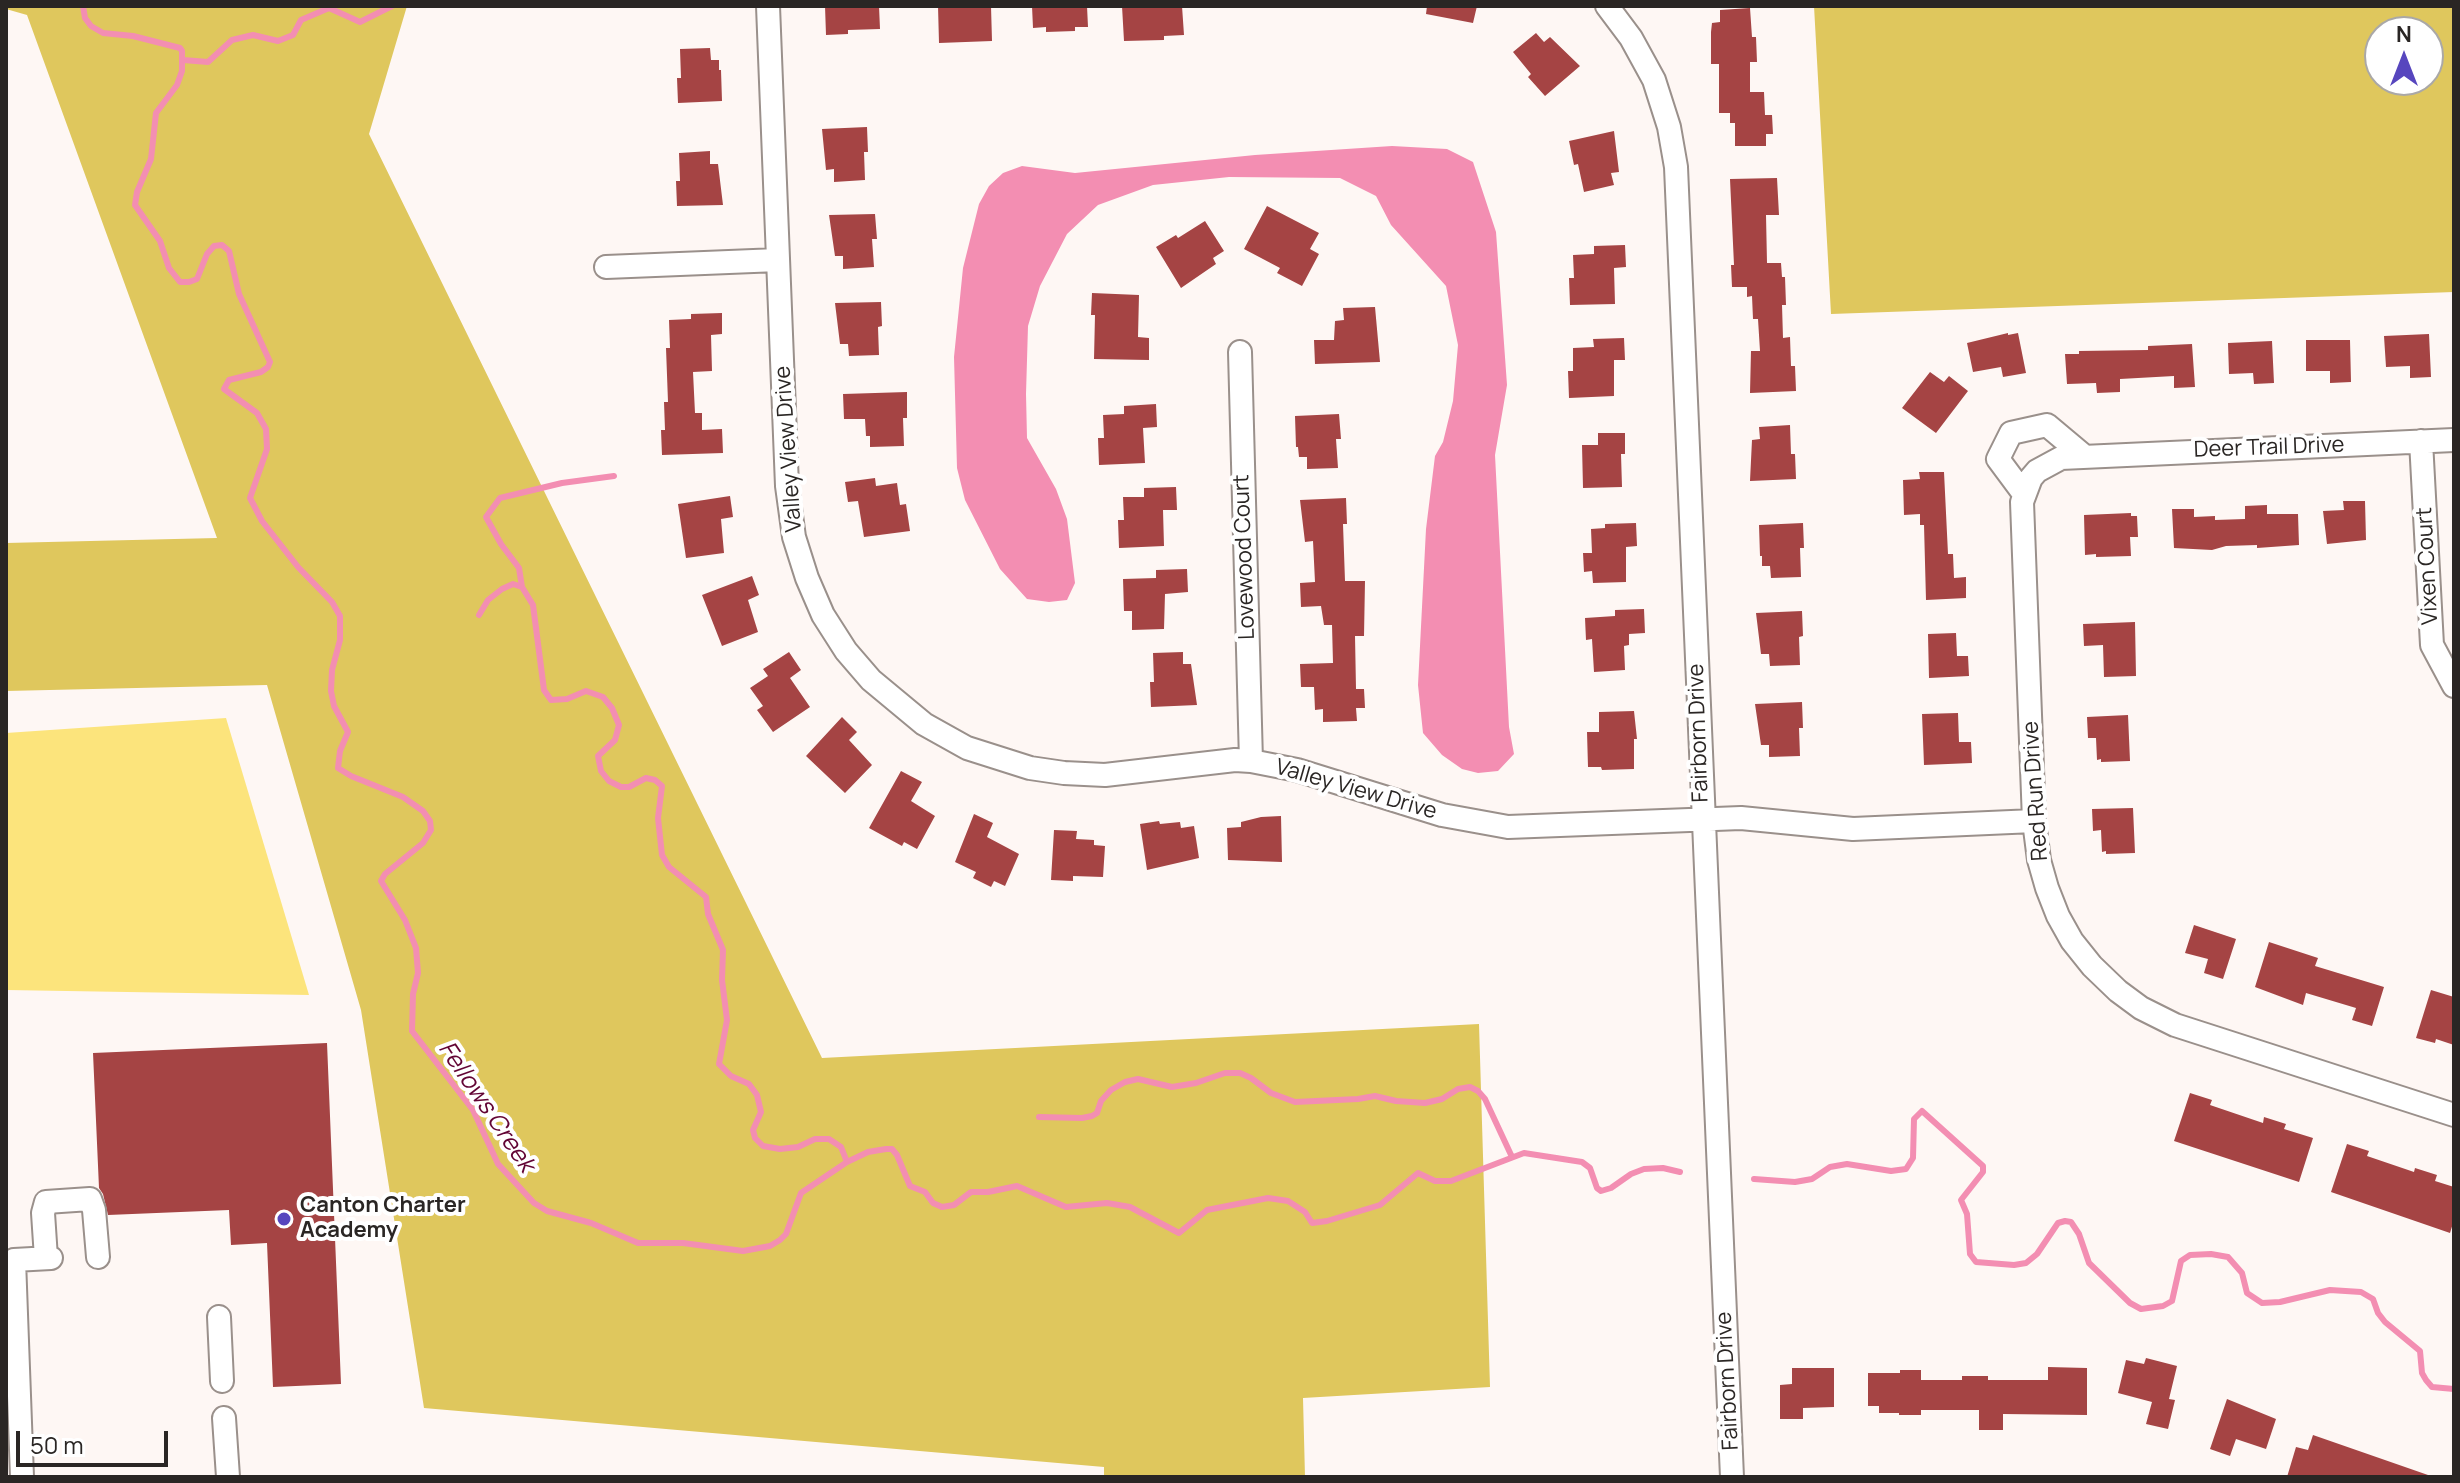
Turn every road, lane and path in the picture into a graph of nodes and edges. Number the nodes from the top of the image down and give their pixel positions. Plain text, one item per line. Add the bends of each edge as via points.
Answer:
1 (768, 6) edge
2 (1607, 6) edge
3 (778, 260) junction
4 (606, 267) dead end
5 (1240, 352) dead end
6 (2454, 440) edge
7 (2421, 441) junction
8 (2084, 456) junction
9 (2028, 486) junction
10 (2454, 686) edge
11 (1251, 761) junction
12 (1703, 819) junction
13 (2034, 821) junction
14 (2454, 1115) edge
15 (98, 1257) dead end
16 (219, 1317) dead end
17 (222, 1381) dead end
18 (224, 1418) dead end
19 (22, 1477) edge
20 (228, 1477) edge
21 (1732, 1477) edge

1 - 3 street, Valley View Drive
2 - 12 street, Fairborn Drive via 1654,80 1676,167
3 - 4 street
3 - 11 street, Valley View Drive via 787,486 794,537 823,615 871,680 913,716 967,748 1030,768 1105,775
5 - 11 street, Lovewood Court
6 - 7 street, Deer Trail Drive
7 - 8 street, Deer Trail Drive
7 - 10 street, Vixen Court via 2432,645
8 - 9 street, Deer Trail Drive via 2047,463
8 - 9 street via 2047,425 2011,433 1998,459
9 - 13 street, Red Run Drive via 2023,534
11 - 12 street, Valley View Drive via 1483,824 1529,827
12 - 13 street, Valley View Drive via 1853,829
12 - 21 street, Fairborn Drive
13 - 14 street, Red Run Drive via 2047,888 2072,941 2092,966 2141,1008 2175,1025
15 - 19 street via 90,1199 46,1202 48,1258 14,1260
16 - 17 street
18 - 20 street

